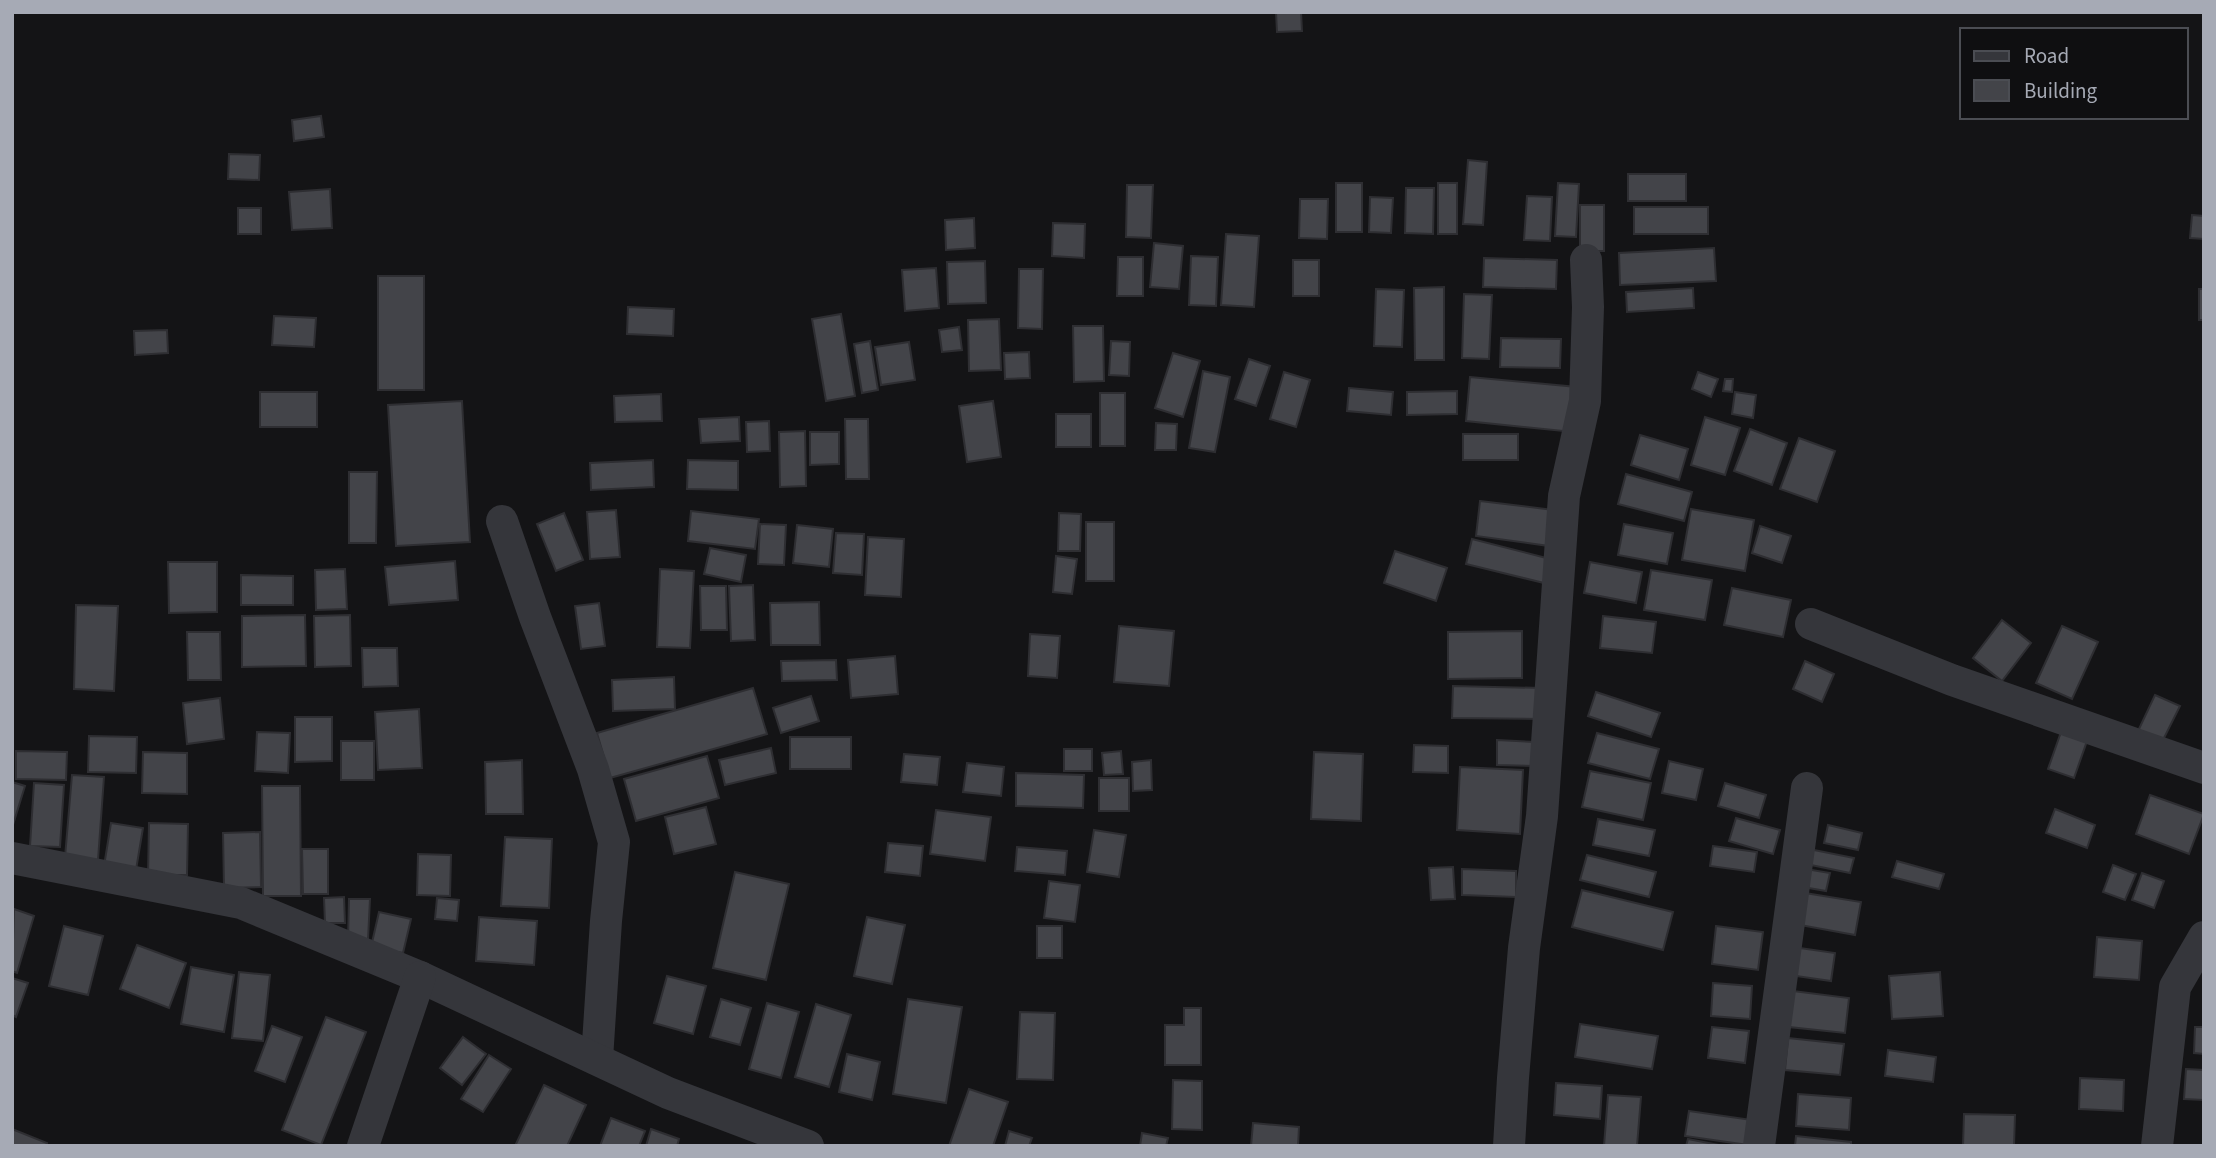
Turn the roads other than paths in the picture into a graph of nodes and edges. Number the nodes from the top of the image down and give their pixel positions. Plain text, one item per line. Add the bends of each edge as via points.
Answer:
1 (1586, 260) dead end
2 (502, 521) dead end
3 (1811, 624) dead end
4 (2204, 768) edge
5 (1807, 788) dead end
6 (12, 858) edge
7 (2204, 937) edge
8 (420, 977) junction
9 (597, 1059) junction
10 (363, 1146) edge
11 (808, 1146) edge
12 (1510, 1146) edge
13 (1759, 1146) edge
14 (2157, 1146) edge

1 - 12 street via 1586,401 1564,496 1542,816 1524,948
2 - 9 street via 593,769 614,842
3 - 4 street via 1952,680
5 - 13 street
6 - 8 street via 242,903
7 - 14 street via 2175,987
8 - 9 street
8 - 10 street
9 - 11 street via 668,1093

